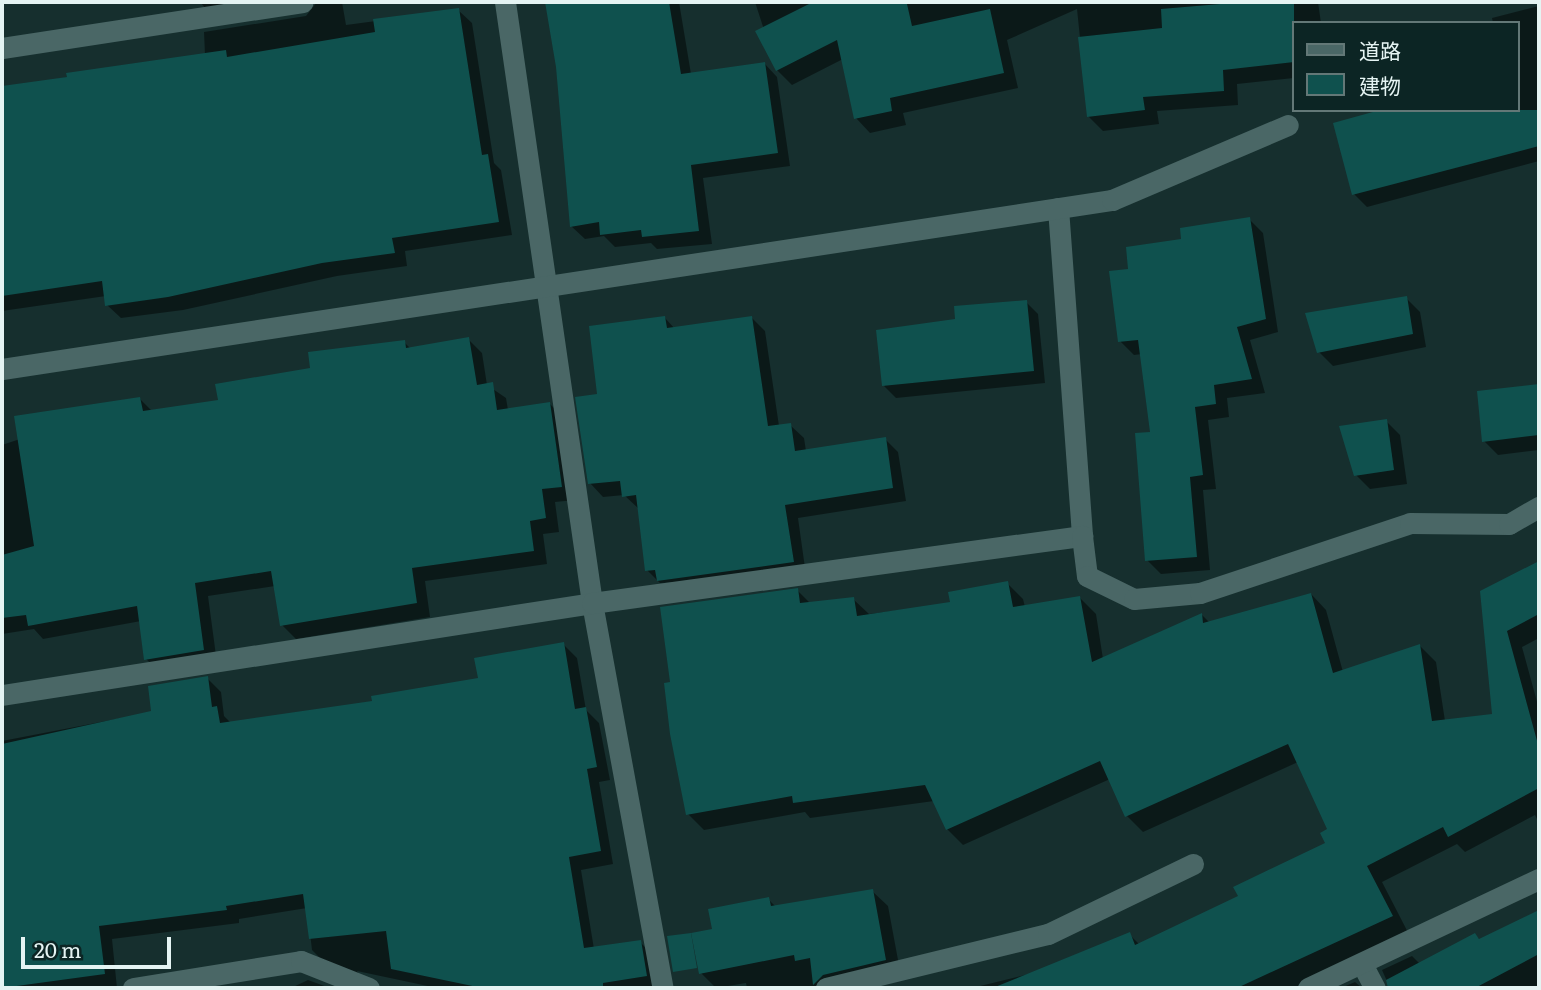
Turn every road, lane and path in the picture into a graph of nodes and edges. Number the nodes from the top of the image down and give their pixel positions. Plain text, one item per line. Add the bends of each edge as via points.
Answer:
1 (303, 2) edge
2 (505, 2) edge
3 (2, 48) edge
4 (1288, 125) dead end
5 (1058, 208) junction
6 (546, 285) junction
7 (2, 369) edge
8 (1539, 507) edge
9 (1082, 536) junction
10 (592, 603) junction
11 (2, 695) edge
12 (1194, 864) dead end
13 (1539, 879) edge
14 (1362, 964) junction
15 (133, 988) edge
16 (369, 988) edge
17 (663, 988) edge
18 (826, 988) edge
19 (1308, 988) edge
20 (1375, 988) edge

1 - 3 street
2 - 6 street
4 - 5 street via 1112,200
5 - 6 street
5 - 9 street
6 - 7 street
6 - 10 street
8 - 9 street via 1509,524 1410,523 1200,593 1134,599 1087,576
9 - 10 street
10 - 11 street
10 - 17 street
12 - 18 street via 1048,934
13 - 14 street
14 - 19 street
14 - 20 street
15 - 16 street via 300,961

